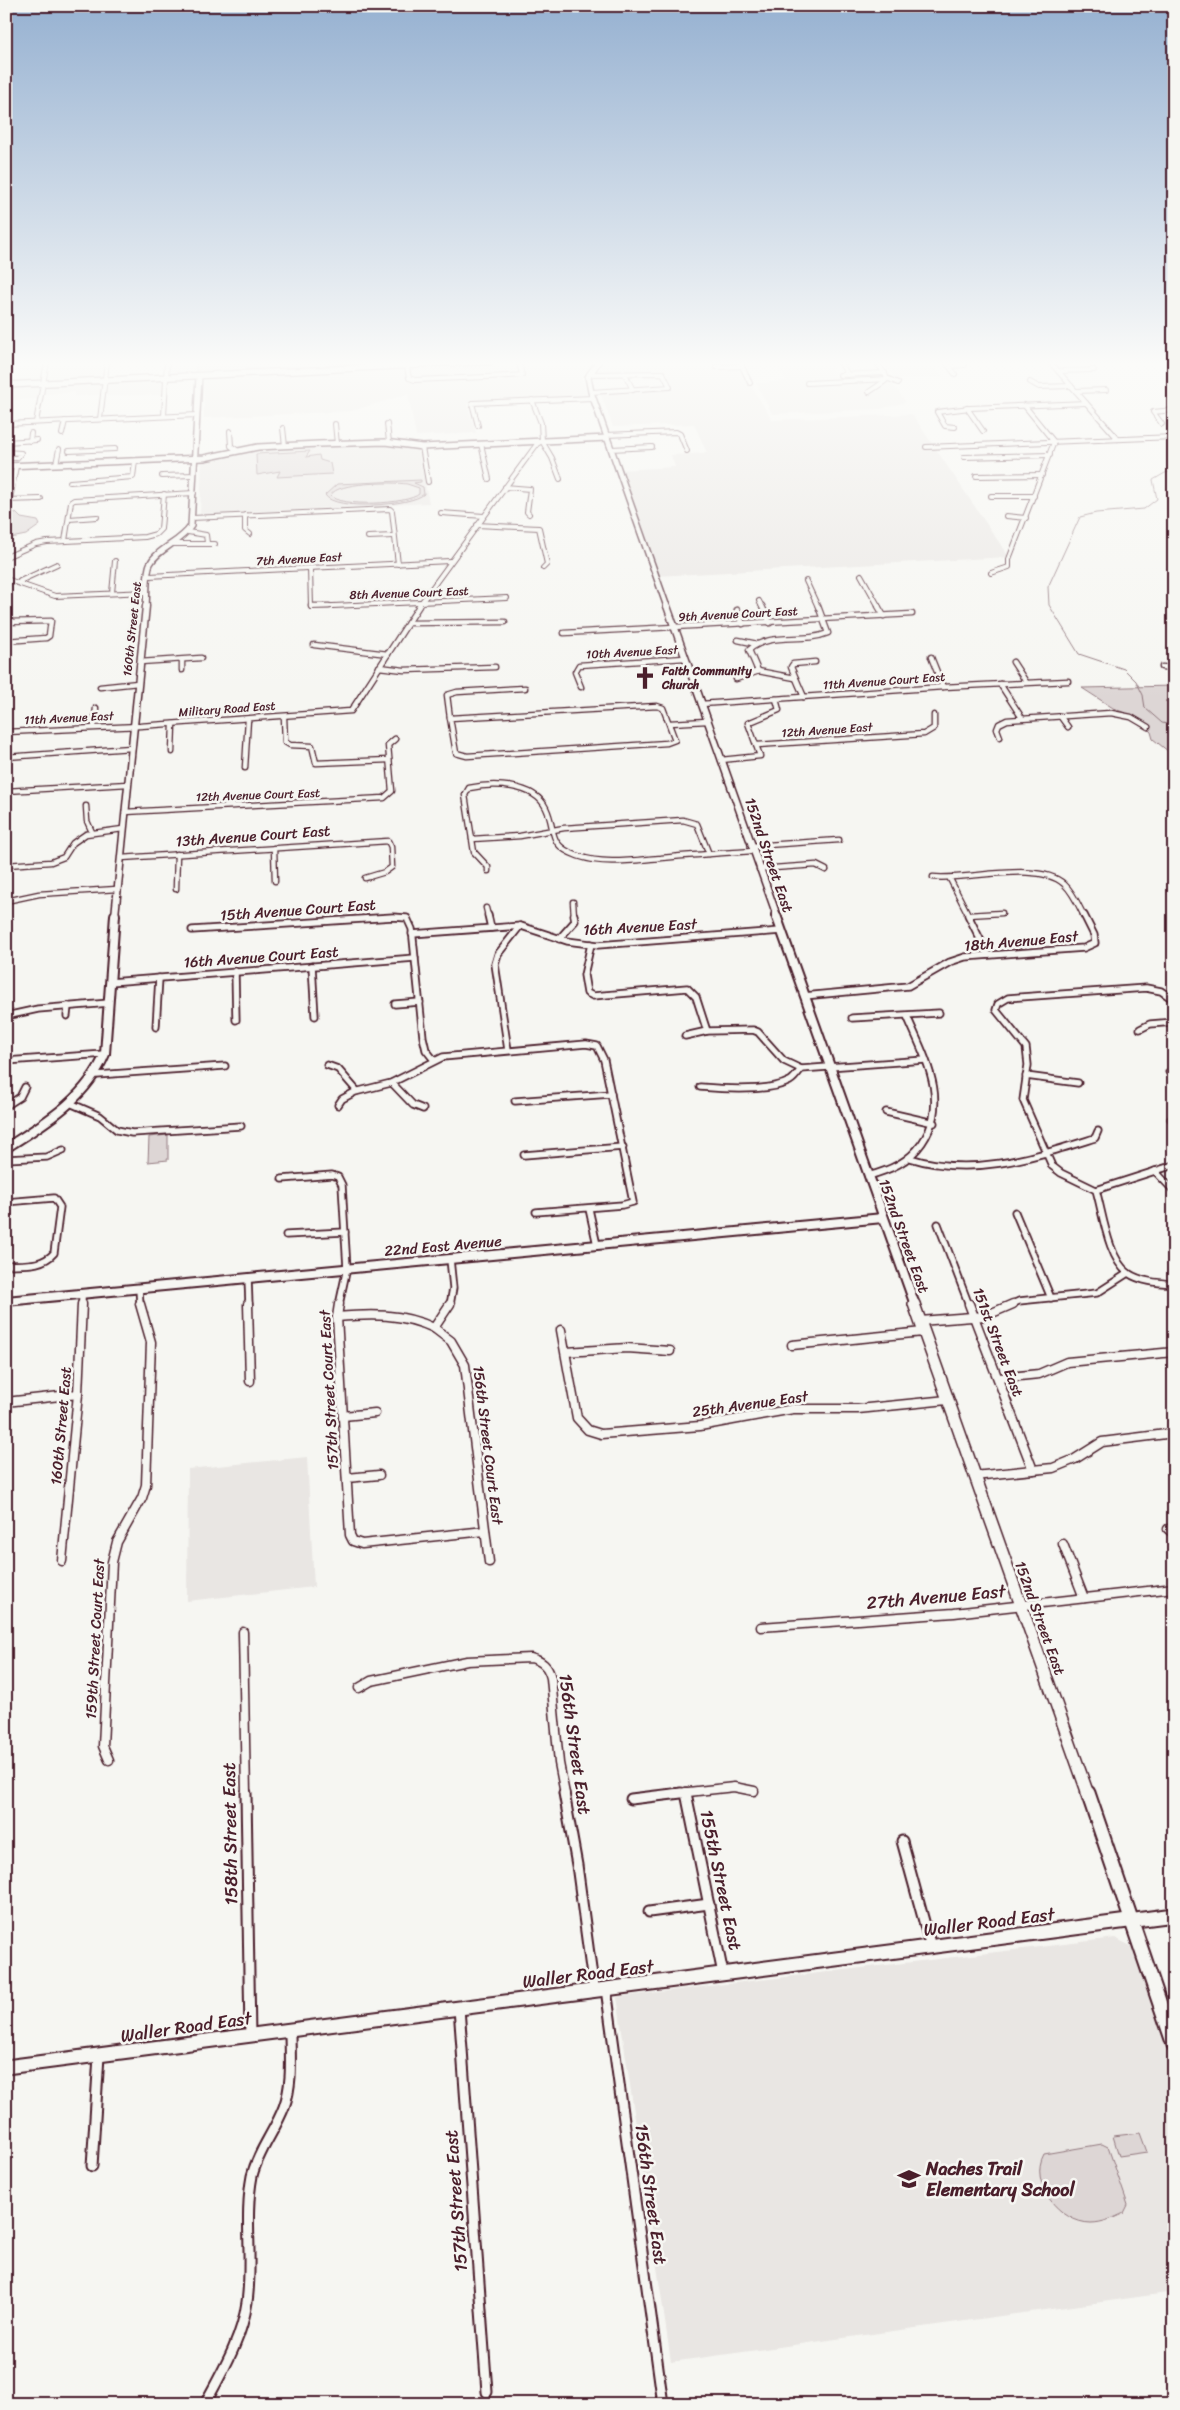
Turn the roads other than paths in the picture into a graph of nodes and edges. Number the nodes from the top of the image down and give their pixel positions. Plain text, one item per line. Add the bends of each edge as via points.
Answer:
1 (14, 474) edge
2 (133, 474) edge
3 (427, 474) edge
4 (489, 474) edge
5 (515, 474) edge
6 (558, 474) edge
7 (621, 474) edge
8 (1015, 474) edge
9 (1034, 474) edge
10 (194, 475) joint
11 (1042, 475) joint
12 (162, 476) dead end
13 (976, 476) dead end
14 (490, 479) dead end
15 (560, 479) dead end
16 (6, 481) edge
17 (13, 481) junction
18 (70, 482) dead end
19 (428, 482) dead end
20 (505, 488) junction
21 (194, 493) junction
22 (164, 494) junction
23 (991, 496) dead end
24 (1034, 496) junction
25 (41, 499) dead end
26 (8, 500) edge
27 (441, 513) dead end
28 (529, 514) dead end
29 (246, 515) junction
30 (484, 516) junction
31 (1006, 516) dead end
32 (97, 517) dead end
33 (192, 518) junction
34 (1026, 518) junction
35 (69, 519) junction
36 (477, 525) junction
37 (188, 532) junction
38 (250, 534) dead end
39 (394, 536) junction
40 (368, 537) dead end
41 (64, 540) junction
42 (207, 543) dead end
43 (173, 544) junction
44 (215, 544) dead end
45 (6, 557) edge
46 (115, 561) dead end
47 (450, 561) junction
48 (57, 564) dead end
49 (398, 564) junction
50 (310, 568) junction
51 (543, 568) dead end
52 (991, 573) dead end
53 (861, 575) dead end
54 (149, 576) junction
55 (6, 579) edge
56 (806, 581) dead end
57 (20, 582) junction
58 (146, 592) junction
59 (112, 593) junction
60 (507, 598) dead end
61 (422, 601) junction
62 (759, 601) dead end
63 (737, 610) dead end
64 (912, 614) dead end
65 (884, 616) junction
66 (824, 620) junction
67 (6, 622) edge
68 (504, 622) dead end
69 (408, 623) junction
70 (770, 623) junction
71 (743, 624) junction
72 (674, 628) junction
73 (564, 633) dead end
74 (738, 640) dead end
75 (6, 641) edge
76 (757, 644) junction
77 (314, 645) dead end
78 (388, 654) junction
79 (931, 657) dead end
80 (201, 658) dead end
81 (685, 658) junction
82 (182, 660) junction
83 (140, 662) junction
84 (814, 662) dead end
85 (1013, 662) dead end
86 (495, 667) dead end
87 (1162, 667) dead end
88 (379, 668) junction
89 (1174, 668) edge
90 (182, 670) dead end
91 (760, 672) junction
92 (795, 678) junction
93 (736, 680) dead end
94 (1068, 681) dead end
95 (138, 682) junction
96 (1026, 682) junction
97 (1000, 684) junction
98 (100, 686) dead end
99 (581, 687) dead end
100 (944, 687) junction
101 (525, 688) dead end
102 (804, 697) junction
103 (776, 699) junction
104 (702, 704) junction
105 (96, 708) dead end
106 (934, 716) dead end
107 (1060, 716) junction
108 (284, 717) junction
109 (450, 718) junction
110 (1022, 718) junction
111 (248, 719) junction
112 (707, 721) junction
113 (670, 723) junction
114 (173, 724) junction
115 (134, 726) junction
116 (94, 727) junction
117 (1068, 727) dead end
118 (1148, 727) dead end
119 (6, 732) edge
120 (1000, 737) dead end
121 (396, 739) dead end
122 (756, 745) junction
123 (131, 748) junction
124 (172, 752) dead end
125 (6, 756) edge
126 (389, 760) junction
127 (721, 760) junction
128 (245, 768) dead end
129 (128, 784) junction
130 (6, 791) edge
131 (86, 806) dead end
132 (125, 812) junction
133 (123, 829) junction
134 (551, 830) junction
135 (92, 832) junction
136 (472, 840) junction
137 (839, 840) dead end
138 (274, 848) junction
139 (752, 849) junction
140 (177, 854) junction
141 (709, 854) junction
142 (121, 858) junction
143 (6, 865) edge
144 (759, 869) junction
145 (826, 870) dead end
146 (488, 871) dead end
147 (933, 877) dead end
148 (365, 878) dead end
149 (950, 879) junction
150 (275, 881) dead end
151 (176, 888) dead end
152 (117, 889) junction
153 (6, 901) edge
154 (573, 902) dead end
155 (486, 908) dead end
156 (1002, 913) dead end
157 (968, 915) junction
158 (520, 926) junction
159 (491, 928) junction
160 (192, 930) dead end
161 (781, 931) junction
162 (412, 934) junction
163 (559, 939) junction
164 (591, 944) junction
165 (988, 955) junction
166 (415, 958) junction
167 (312, 966) junction
168 (235, 971) junction
169 (159, 978) junction
170 (110, 982) junction
171 (1150, 988) joint
172 (804, 996) junction
173 (1174, 1000) edge
174 (420, 1002) junction
175 (108, 1003) junction
176 (395, 1004) dead end
177 (68, 1006) junction
178 (939, 1013) dead end
179 (6, 1016) edge
180 (67, 1016) dead end
181 (315, 1016) dead end
182 (907, 1016) junction
183 (852, 1018) dead end
184 (236, 1020) dead end
185 (1174, 1022) edge
186 (156, 1027) dead end
187 (1140, 1029) dead end
188 (707, 1031) junction
189 (685, 1036) dead end
190 (508, 1050) junction
191 (105, 1054) junction
192 (434, 1060) junction
193 (925, 1060) junction
194 (6, 1061) edge
195 (327, 1065) dead end
196 (225, 1066) dead end
197 (829, 1067) junction
198 (800, 1069) junction
199 (97, 1074) junction
200 (1026, 1076) junction
201 (1078, 1082) dead end
202 (392, 1083) junction
203 (25, 1087) dead end
204 (700, 1087) dead end
205 (357, 1091) junction
206 (611, 1094) junction
207 (515, 1101) dead end
208 (70, 1103) junction
209 (338, 1105) dead end
210 (6, 1106) edge
211 (423, 1108) dead end
212 (886, 1112) dead end
213 (934, 1123) junction
214 (241, 1126) dead end
215 (1098, 1132) dead end
216 (622, 1147) junction
217 (6, 1148) edge
218 (63, 1150) dead end
219 (1046, 1153) junction
220 (524, 1155) dead end
221 (910, 1158) junction
222 (6, 1159) edge
223 (1174, 1165) edge
224 (1155, 1171) junction
225 (868, 1176) junction
226 (282, 1179) dead end
227 (1096, 1190) junction
228 (1174, 1191) edge
229 (6, 1202) edge
230 (589, 1209) junction
231 (536, 1212) dead end
232 (1015, 1212) dead end
233 (883, 1218) junction
234 (938, 1224) dead end
235 (344, 1232) junction
236 (286, 1235) dead end
237 (598, 1245) junction
238 (450, 1259) junction
239 (6, 1265) edge
240 (347, 1268) junction
241 (1128, 1273) junction
242 (248, 1278) junction
243 (1174, 1284) edge
244 (139, 1288) junction
245 (82, 1294) junction
246 (1051, 1298) junction
247 (6, 1301) edge
248 (337, 1317) junction
249 (974, 1317) junction
250 (920, 1322) junction
251 (434, 1328) junction
252 (561, 1330) dead end
253 (923, 1332) junction
254 (792, 1345) dead end
255 (670, 1351) dead end
256 (566, 1352) junction
257 (1174, 1352) edge
258 (999, 1378) junction
259 (250, 1381) dead end
260 (78, 1394) junction
261 (947, 1400) junction
262 (6, 1402) edge
263 (375, 1413) dead end
264 (342, 1416) junction
265 (1174, 1433) edge
266 (1033, 1470) junction
267 (379, 1475) dead end
268 (974, 1476) junction
269 (347, 1478) junction
270 (485, 1531) junction
271 (1063, 1544) dead end
272 (62, 1561) dead end
273 (489, 1562) dead end
274 (1174, 1588) edge
275 (1084, 1598) junction
276 (1020, 1605) junction
277 (761, 1627) dead end
278 (243, 1632) dead end
279 (359, 1688) dead end
280 (109, 1760) dead end
281 (754, 1790) dead end
282 (686, 1792) junction
283 (631, 1799) dead end
284 (902, 1841) dead end
285 (709, 1904) junction
286 (649, 1912) dead end
287 (1174, 1915) edge
288 (1133, 1921) junction
289 (931, 1947) junction
290 (724, 1974) junction
291 (600, 1990) junction
292 (459, 2008) junction
293 (290, 2031) junction
294 (250, 2036) junction
295 (1174, 2045) edge
296 (99, 2056) junction
297 (6, 2068) edge
298 (92, 2166) dead end
299 (486, 2392) dead end
300 (205, 2404) edge
301 (663, 2404) edge

1 - 17 street
2 - 18 street
3 - 19 street
4 - 14 street
5 - 20 street, Military Road East
6 - 15 street
7 - 72 street, 152nd Street East
8 - 13 street
9 - 11 street
10 - 12 street
10 - 21 street
11 - 24 street
16 - 17 street
17 - 26 street
20 - 28 street via 530,489
20 - 30 street, Military Road East
21 - 22 street
21 - 33 street
22 - 35 street via 77,499 71,502
22 - 41 street via 162,529 158,533 145,537
23 - 24 street
24 - 34 street
25 - 26 street
27 - 30 street
29 - 33 street
29 - 38 street via 246,530
29 - 39 street via 390,509
30 - 36 street, Military Road East
31 - 34 street
32 - 35 street
33 - 37 street
34 - 52 street via 1009,559 1009,567
35 - 41 street
36 - 47 street, Military Road East
36 - 51 street via 539,528 548,564
37 - 42 street via 206,535
37 - 43 street
39 - 40 street
39 - 49 street
41 - 45 street via 36,544
43 - 44 street
43 - 54 street, 160th Street East via 155,556
46 - 59 street
47 - 49 street, 7th Avenue East
47 - 61 street, Military Road East
48 - 57 street
49 - 50 street, 7th Avenue East
50 - 54 street, 7th Avenue East
50 - 61 street, 8th Avenue Court East via 311,607
53 - 65 street
54 - 58 street, 160th Street East
55 - 57 street
56 - 66 street
57 - 59 street via 50,595
58 - 59 street
58 - 83 street, 160th Street East
60 - 61 street, 8th Avenue Court East
61 - 69 street, Military Road East
62 - 70 street
63 - 71 street
64 - 65 street, 9th Avenue Court East
65 - 66 street, 9th Avenue Court East
66 - 70 street, 9th Avenue Court East
66 - 76 street via 828,633 822,636
67 - 75 street via 49,620 49,636 46,638
68 - 69 street
69 - 78 street, Military Road East
70 - 71 street, 9th Avenue Court East
71 - 72 street, 9th Avenue Court East
72 - 73 street, 9th Avenue Court East
72 - 81 street, 152nd Street East
74 - 76 street
76 - 91 street via 749,650
77 - 78 street
78 - 88 street, Military Road East
79 - 100 street
80 - 82 street
81 - 99 street, 10th Avenue East via 579,665 576,672
81 - 104 street, 152nd Street East
82 - 83 street
82 - 90 street
83 - 95 street, 160th Street East
84 - 92 street via 792,665
85 - 96 street
86 - 88 street
87 - 89 street
88 - 108 street, Military Road East via 351,710 339,714
91 - 92 street
91 - 93 street
92 - 102 street
94 - 96 street, 11th Avenue Court East
95 - 98 street
95 - 115 street, 160th Street East
96 - 97 street, 11th Avenue Court East
97 - 100 street, 11th Avenue Court East
97 - 110 street
100 - 102 street, 11th Avenue Court East
101 - 109 street via 449,694
102 - 103 street, 11th Avenue Court East
103 - 104 street, 11th Avenue Court East
103 - 122 street via 779,710 748,722
104 - 112 street, 152nd Street East
105 - 116 street
106 - 122 street, 12th Avenue East via 934,728 924,734
107 - 110 street
107 - 117 street
107 - 118 street via 1119,713
108 - 111 street, Military Road East
108 - 126 street via 285,742 288,745 312,746 316,763
109 - 113 street via 660,706
109 - 113 street via 455,750 460,755 674,742
110 - 120 street via 1000,724 997,729
111 - 114 street, Military Road East
111 - 128 street
112 - 113 street
112 - 127 street, 152nd Street East
114 - 115 street, Military Road East
114 - 124 street
115 - 116 street, 11th Avenue East
115 - 123 street
116 - 119 street, 11th Avenue East
121 - 126 street via 388,745
122 - 127 street via 760,753 757,758
123 - 125 street
123 - 129 street
126 - 132 street, 12th Avenue Court East via 392,792 379,798
127 - 139 street, 152nd Street East
129 - 130 street
129 - 132 street
131 - 135 street
132 - 133 street
133 - 135 street
133 - 142 street
134 - 136 street
134 - 136 street via 545,807 530,794 500,786 479,786 469,788 465,795
134 - 141 street via 563,848 591,858 613,860
134 - 141 street via 688,820 698,824
135 - 143 street via 73,842 63,858
136 - 146 street via 474,852
137 - 139 street
138 - 140 street, 13th Avenue Court East
138 - 148 street, 13th Avenue Court East via 388,841 392,867
138 - 150 street
139 - 141 street
139 - 144 street, 152nd Street East
140 - 142 street, 13th Avenue Court East
140 - 151 street
142 - 152 street
144 - 145 street via 816,865
144 - 161 street, 152nd Street East
147 - 149 street
149 - 157 street
149 - 165 street, 18th Avenue East via 954,876 1020,872 1061,881 1065,883 1096,943 1084,948
152 - 153 street via 40,894
152 - 170 street
154 - 163 street via 575,921
155 - 159 street
156 - 157 street
157 - 165 street
158 - 159 street, 16th Avenue East
158 - 163 street, 16th Avenue East
158 - 190 street via 498,954 495,964
159 - 162 street, 16th Avenue East
160 - 162 street, 15th Avenue Court East via 406,917
161 - 164 street, 16th Avenue East
161 - 172 street, 152nd Street East
162 - 166 street
163 - 164 street, 16th Avenue East
164 - 188 street via 584,975 586,992 590,995 687,988 695,994
165 - 172 street, 18th Avenue East via 959,958 912,985 900,988
166 - 167 street, 16th Avenue Court East
166 - 174 street
167 - 168 street, 16th Avenue Court East
167 - 181 street
168 - 169 street, 16th Avenue Court East
168 - 184 street
169 - 170 street, 16th Avenue Court East
169 - 186 street
170 - 175 street
171 - 173 street
171 - 200 street via 1002,1000 996,1010 1027,1050
172 - 197 street, 152nd Street East
174 - 176 street
174 - 192 street via 426,1050
175 - 177 street
175 - 191 street
177 - 179 street
177 - 180 street
178 - 182 street
182 - 183 street
182 - 193 street
185 - 187 street via 1150,1024
188 - 189 street
188 - 198 street via 756,1030 784,1061
190 - 192 street via 455,1054
190 - 206 street via 586,1044 598,1046
191 - 194 street
191 - 199 street
192 - 202 street
193 - 197 street
193 - 213 street via 936,1095
195 - 205 street via 338,1069
196 - 199 street
197 - 198 street
197 - 225 street, 152nd Street East
198 - 204 street via 794,1078 783,1083 716,1089
199 - 208 street
200 - 201 street
200 - 219 street via 1023,1100
202 - 205 street
202 - 211 street via 413,1104
203 - 210 street via 20,1097
205 - 209 street
206 - 207 street
206 - 216 street
208 - 214 street via 96,1114 117,1130 132,1133
208 - 217 street
212 - 213 street
213 - 221 street via 927,1138
215 - 219 street via 1095,1138
216 - 220 street
216 - 230 street via 633,1202
218 - 222 street via 48,1157
219 - 221 street via 1012,1162 941,1168
219 - 227 street via 1056,1170
221 - 225 street via 888,1171
223 - 224 street
224 - 227 street
224 - 228 street
225 - 233 street, 152nd Street East
226 - 235 street, 157th Street Court East via 338,1177 342,1190
227 - 241 street via 1113,1251
229 - 239 street via 48,1198 57,1201 60,1207 54,1254 41,1262
230 - 231 street
230 - 237 street
232 - 246 street
233 - 237 street, 22nd East Avenue
233 - 250 street, 152nd Street East
234 - 249 street, 151st Street East
235 - 236 street
235 - 240 street, 157th Street Court East
237 - 238 street, 22nd East Avenue
238 - 240 street, 22nd East Avenue
238 - 251 street via 452,1302
240 - 242 street, 22nd East Avenue
240 - 248 street, 157th Street Court East
241 - 243 street
241 - 246 street via 1097,1293
242 - 244 street, 22nd East Avenue
242 - 259 street
244 - 245 street, 22nd East Avenue
244 - 280 street, 159th Street Court East via 140,1310 152,1342 147,1470 142,1498 116,1542 112,1562 103,1746
245 - 247 street, 22nd East Avenue
245 - 260 street, 160th Street East
246 - 249 street via 1012,1303 995,1313
248 - 251 street, 156th Street Court East via 400,1316
248 - 264 street, 157th Street Court East
249 - 250 street
249 - 258 street, 151st Street East
250 - 253 street, 152nd Street East
251 - 270 street, 156th Street Court East via 451,1341 465,1365
252 - 256 street
253 - 254 street
253 - 261 street, 152nd Street East
255 - 256 street via 627,1348
256 - 261 street, 25th Avenue East via 577,1418 588,1431 612,1435 700,1426 793,1409 858,1409
257 - 258 street via 1067,1362 1039,1374
258 - 266 street, 151st Street East
260 - 262 street
260 - 272 street, 160th Street East
261 - 268 street, 152nd Street East
263 - 264 street
264 - 269 street, 157th Street Court East
265 - 266 street via 1108,1440 1092,1446 1067,1463
266 - 268 street
267 - 269 street
268 - 276 street, 152nd Street East
269 - 270 street, 157th Street Court East via 350,1535 356,1542 369,1544
270 - 273 street, 156th Street Court East
271 - 275 street
274 - 275 street, 27th Avenue East
275 - 276 street, 27th Avenue East
276 - 277 street, 27th Avenue East
276 - 288 street, 152nd Street East
278 - 294 street, 158th Street East
279 - 291 street, 156th Street East via 371,1681 467,1661 531,1658 541,1660 548,1667 552,1678 559,1763
281 - 282 street via 734,1788
282 - 283 street
282 - 285 street, 155th Street East
284 - 289 street
285 - 286 street
285 - 290 street, 155th Street East
287 - 288 street, Waller Road East
288 - 289 street, Waller Road East
288 - 295 street, 152nd Street East
289 - 290 street, Waller Road East
290 - 291 street, Waller Road East
291 - 292 street, Waller Road East
291 - 301 street, 156th Street East
292 - 293 street, Waller Road East
292 - 299 street, 157th Street East
293 - 294 street, Waller Road East
293 - 300 street via 286,2102 260,2155 251,2184 249,2285 244,2319
294 - 296 street, Waller Road East
296 - 297 street, Waller Road East
296 - 298 street

